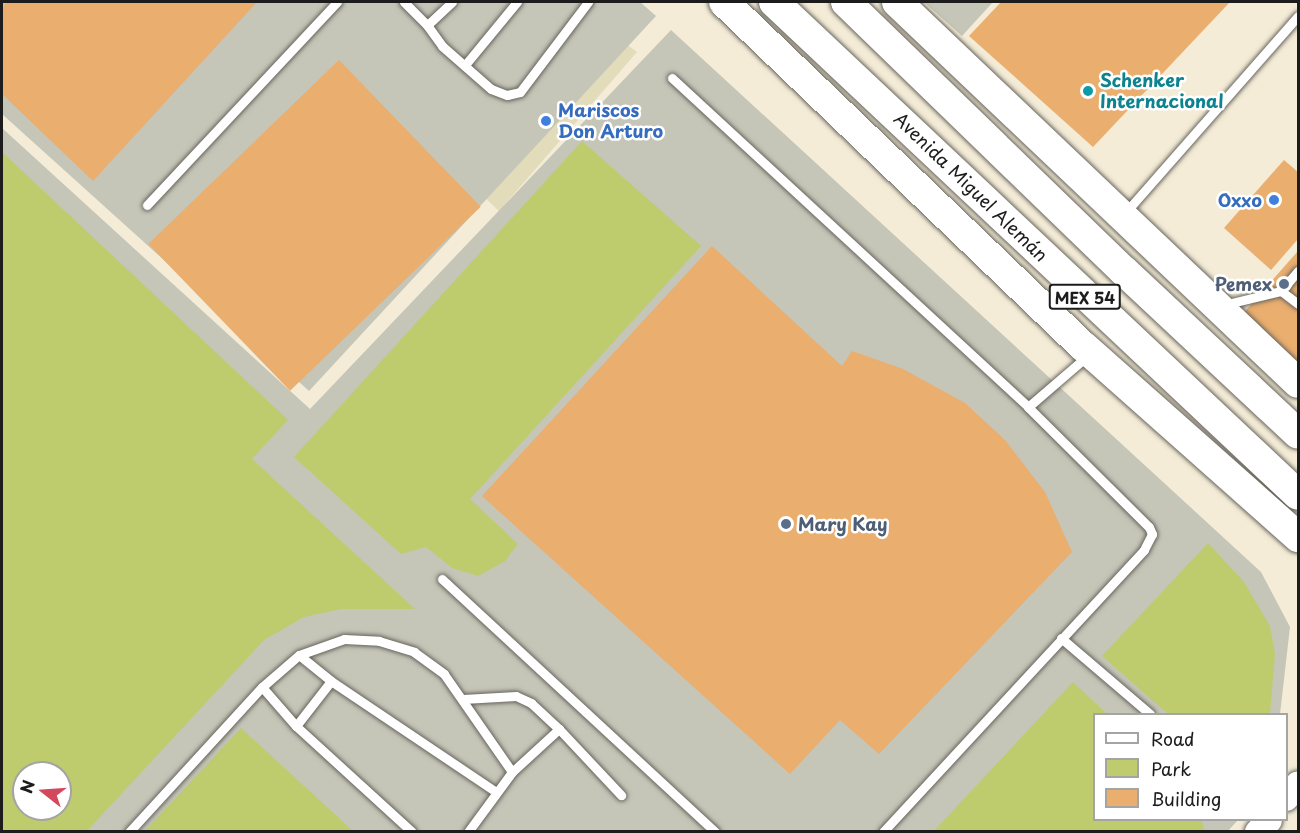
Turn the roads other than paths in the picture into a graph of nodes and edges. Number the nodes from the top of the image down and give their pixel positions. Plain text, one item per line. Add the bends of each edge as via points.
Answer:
1 (337, 2) edge
2 (404, 2) edge
3 (452, 2) edge
4 (517, 2) edge
5 (588, 2) edge
6 (724, 2) edge
7 (774, 2) edge
8 (846, 2) edge
9 (897, 2) edge
10 (1299, 16) edge
11 (427, 25) junction
12 (465, 65) junction
13 (672, 78) dead end
14 (147, 205) dead end
15 (1121, 217) junction
16 (1299, 271) edge
17 (1281, 291) junction
18 (1299, 304) edge
19 (1218, 307) junction
20 (1091, 352) junction
21 (1299, 383) edge
22 (1028, 407) junction
23 (1299, 434) edge
24 (1299, 495) edge
25 (1296, 533) edge
26 (442, 579) dead end
27 (1060, 638) junction
28 (299, 656) junction
29 (331, 681) junction
30 (262, 687) junction
31 (463, 699) junction
32 (1149, 713) edge
33 (296, 726) junction
34 (559, 729) junction
35 (512, 772) junction
36 (1299, 784) edge
37 (495, 791) junction
38 (621, 795) dead end
39 (1288, 797) edge
40 (129, 831) edge
41 (412, 831) edge
42 (468, 831) edge
43 (715, 831) edge
44 (884, 831) edge

1 - 14 lane
2 - 11 lane
3 - 11 lane
4 - 12 lane
5 - 12 lane via 520,92 507,95 491,89
6 - 20 highway
7 - 24 highway, Avenida Miguel Alemán / MEX 54
8 - 23 highway, MEX 54
9 - 15 highway
10 - 15 lane
11 - 12 lane via 442,46
13 - 22 lane
15 - 19 highway
16 - 17 lane
17 - 18 lane
17 - 19 lane
19 - 21 highway
20 - 22 lane
20 - 25 highway
22 - 27 lane via 1152,534 1144,550
26 - 43 lane
27 - 32 lane
27 - 44 lane
28 - 29 lane
28 - 30 lane
28 - 31 lane via 344,639 379,641 414,652 444,674
29 - 33 lane
29 - 37 lane
30 - 33 lane
30 - 40 lane
31 - 34 lane via 516,696 531,703
31 - 35 lane
33 - 41 lane
34 - 35 lane
34 - 38 lane
35 - 37 lane
36 - 39 main road
37 - 42 lane

